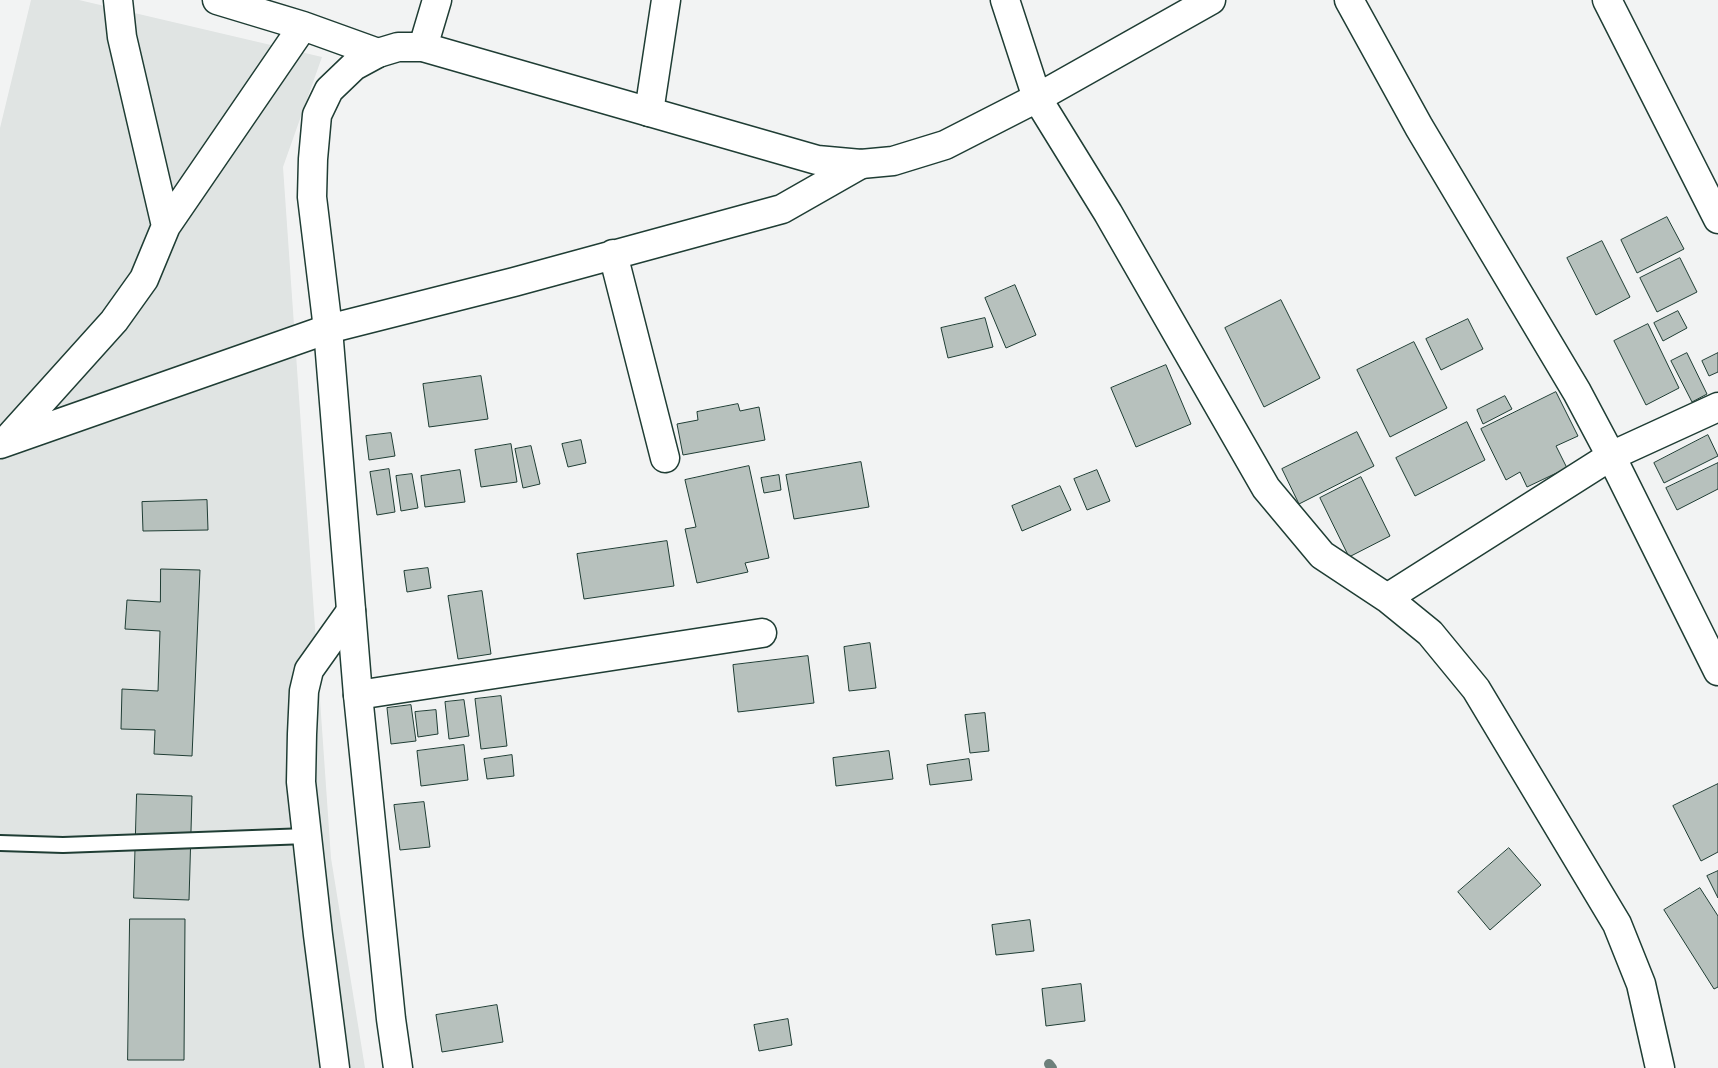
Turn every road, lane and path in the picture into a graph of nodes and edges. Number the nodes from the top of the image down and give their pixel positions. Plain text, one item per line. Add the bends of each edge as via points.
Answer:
1 (118, 0) edge
2 (217, 0) edge
3 (437, 0) edge
4 (666, 0) edge
5 (1005, 0) edge
6 (1212, 0) edge
7 (1349, 0) edge
8 (1607, 0) edge
9 (303, 26) junction
10 (423, 47) junction
11 (378, 53) junction
12 (1037, 98) junction
13 (649, 112) junction
14 (861, 164) junction
15 (1718, 219) edge
16 (166, 226) junction
17 (613, 254) junction
18 (328, 329) junction
19 (1718, 407) edge
20 (2, 444) edge
21 (1611, 456) junction
22 (666, 458) dead end
23 (1386, 598) junction
24 (351, 610) junction
25 (762, 633) dead end
26 (1718, 671) edge
27 (358, 695) junction
28 (307, 836) junction
29 (0, 844) edge
30 (335, 1068) edge
31 (398, 1068) edge
32 (1660, 1068) edge

1 - 16 street via 122,37
2 - 9 street
3 - 10 street
4 - 13 street
5 - 12 street
6 - 12 street
7 - 21 street via 1419,127 1577,392
8 - 15 street
9 - 11 street
9 - 16 street
10 - 11 street via 398,47
10 - 13 street
11 - 18 street via 354,66 329,90 317,115 312,197
12 - 14 street via 945,145 893,161
12 - 23 street via 1108,213 1266,488 1322,556
13 - 14 street via 817,160
14 - 17 street via 782,209
16 - 20 street via 144,279 114,321
17 - 18 street
17 - 22 street
18 - 20 street
18 - 24 street
19 - 21 street
21 - 23 street
21 - 26 street
23 - 32 street via 1430,633 1476,689 1617,924 1641,984
24 - 27 street
24 - 28 street via 308,670 304,691 301,782
25 - 27 street
27 - 31 street
28 - 29 lane via 63,845
28 - 30 street

